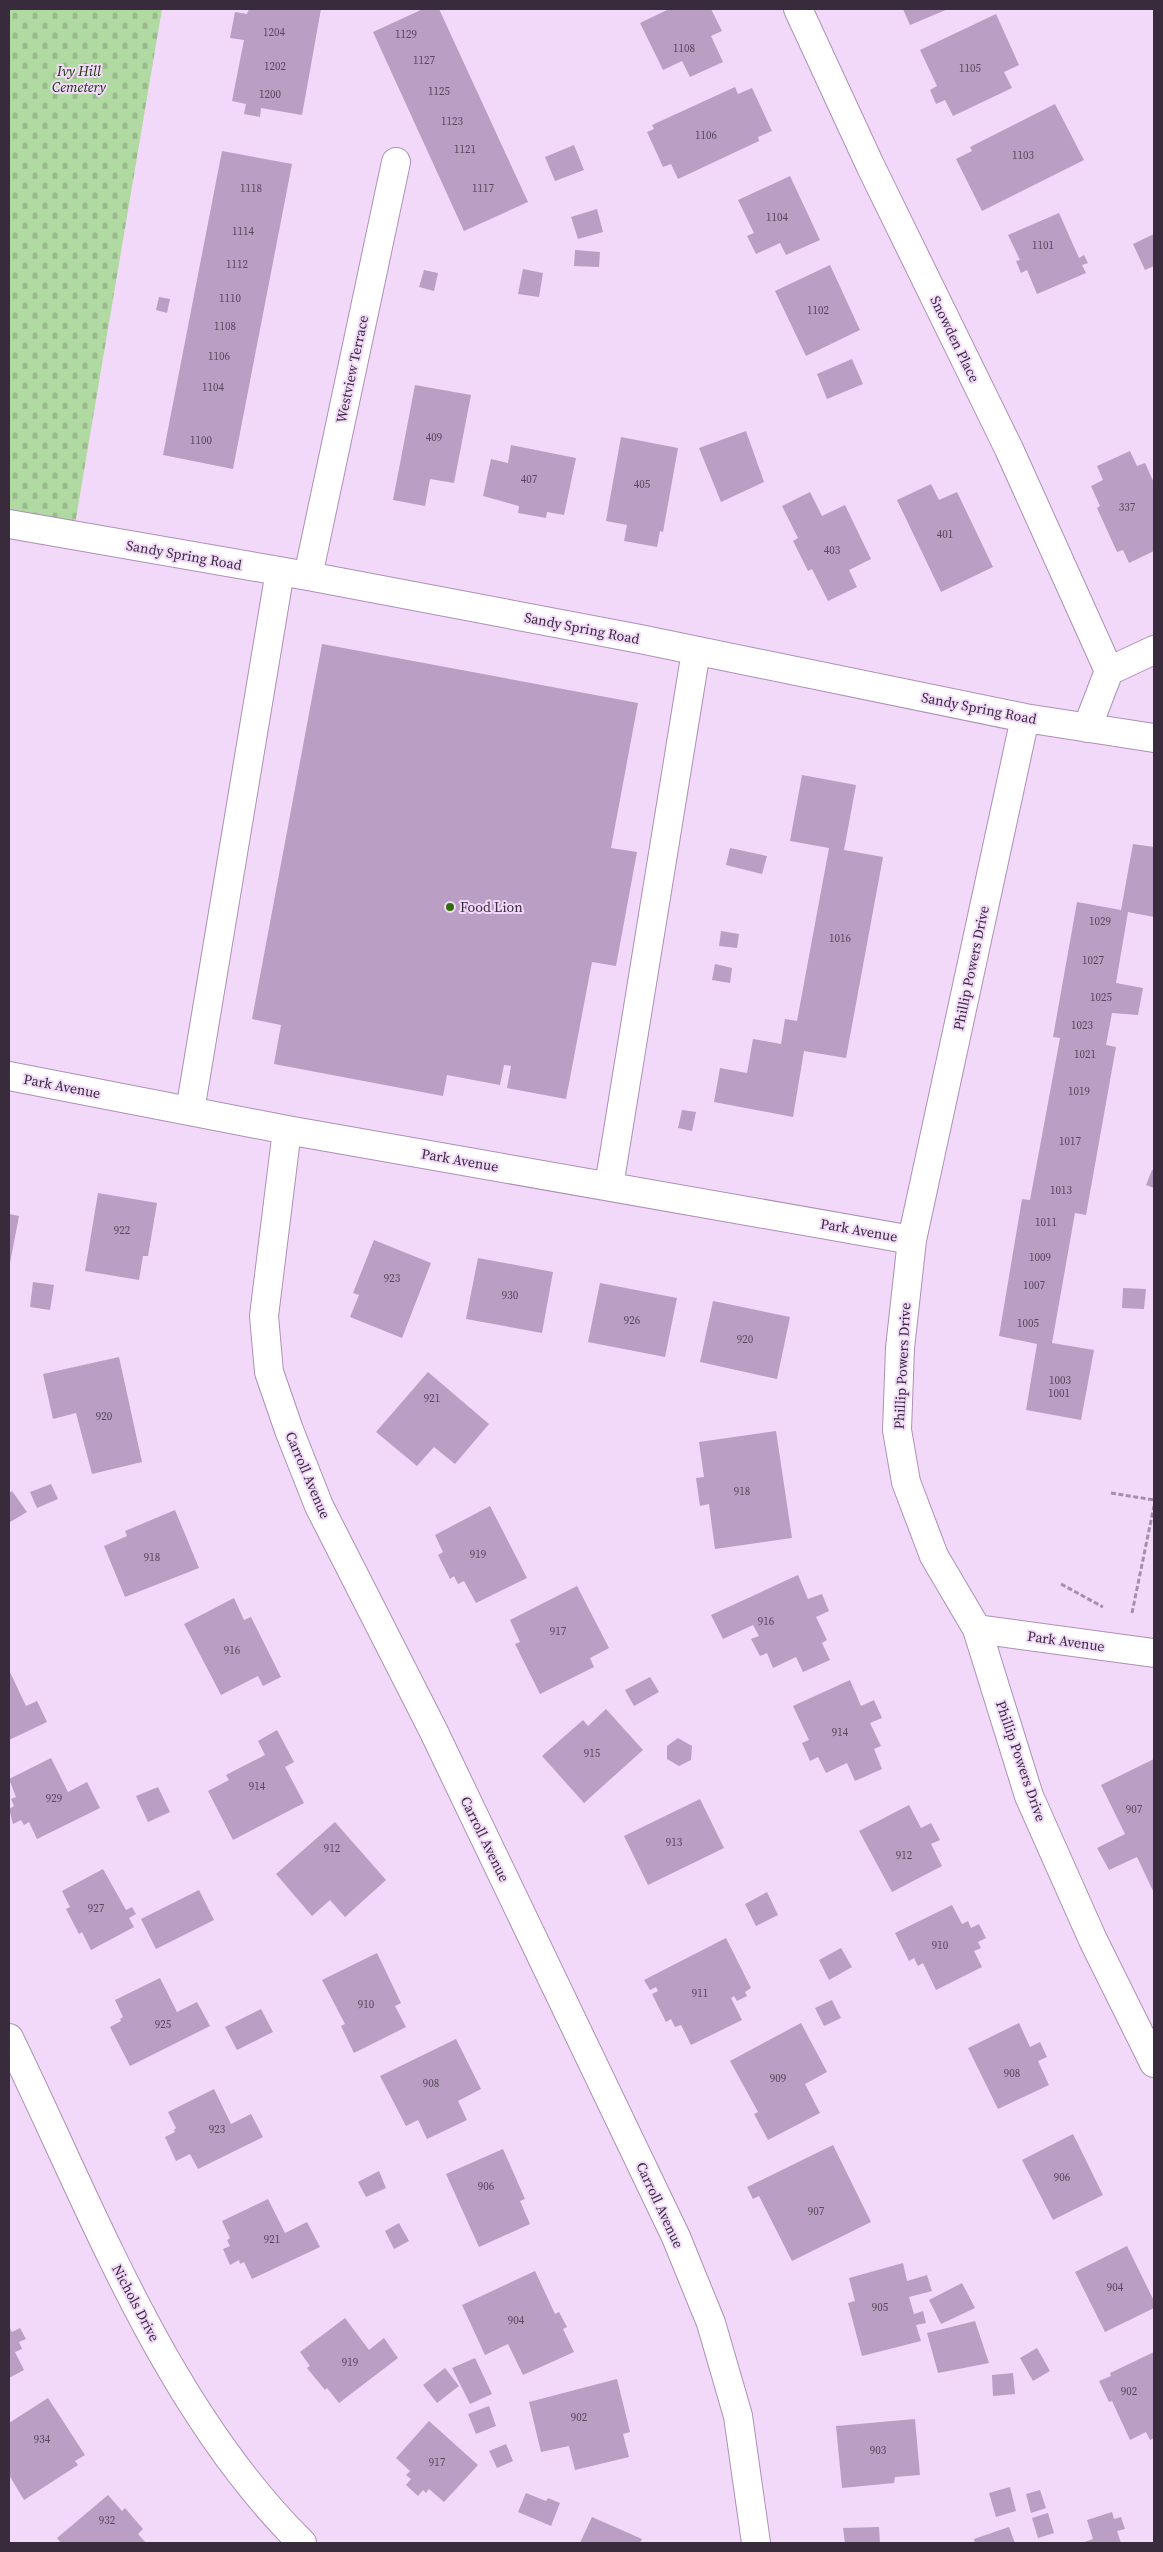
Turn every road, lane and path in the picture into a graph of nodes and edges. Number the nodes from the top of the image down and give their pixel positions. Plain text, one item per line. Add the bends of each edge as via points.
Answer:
1 (798, 9) edge
2 (396, 162) dead end
3 (9, 524) edge
4 (280, 571) junction
5 (308, 576) junction
6 (1154, 650) edge
7 (696, 651) junction
8 (1109, 671) junction
9 (1025, 718) junction
10 (1087, 728) junction
11 (1154, 738) edge
12 (9, 1076) edge
13 (190, 1111) junction
14 (287, 1130) junction
15 (609, 1186) junction
16 (912, 1240) junction
17 (1111, 1493) dead end
18 (1154, 1500) edge
19 (1154, 1506) edge
20 (1062, 1584) dead end
21 (1106, 1608) dead end
22 (1130, 1621) dead end
23 (977, 1629) junction
24 (1154, 1653) edge
25 (9, 2038) edge
26 (1154, 2063) edge
27 (302, 2543) edge
28 (756, 2543) edge

1 - 8 street, Snowden Place via 870,166 1009,449
2 - 5 street, Westview Terrace
3 - 4 street, Sandy Spring Road
4 - 5 street, Sandy Spring Road
4 - 13 street
5 - 7 street, Sandy Spring Road
6 - 8 street
7 - 9 street, Sandy Spring Road
7 - 15 street
8 - 10 street
9 - 10 street, Sandy Spring Road
9 - 16 street, Phillip Powers Drive
10 - 11 street, Sandy Spring Road
12 - 13 street, Park Avenue
13 - 14 street, Park Avenue
14 - 15 street, Park Avenue
14 - 28 street, Carroll Avenue via 264,1316 269,1372 277,1397 319,1506 433,1730 676,2237 711,2323 738,2416
15 - 16 street, Park Avenue
16 - 23 street, Phillip Powers Drive via 900,1348 897,1430 906,1482 934,1556
17 - 18 path
19 - 22 path
20 - 21 path
23 - 24 street, Park Avenue
23 - 26 street, Phillip Powers Drive via 1030,1796 1094,1940
25 - 27 street, Nichols Drive via 112,2256 165,2356 222,2449

